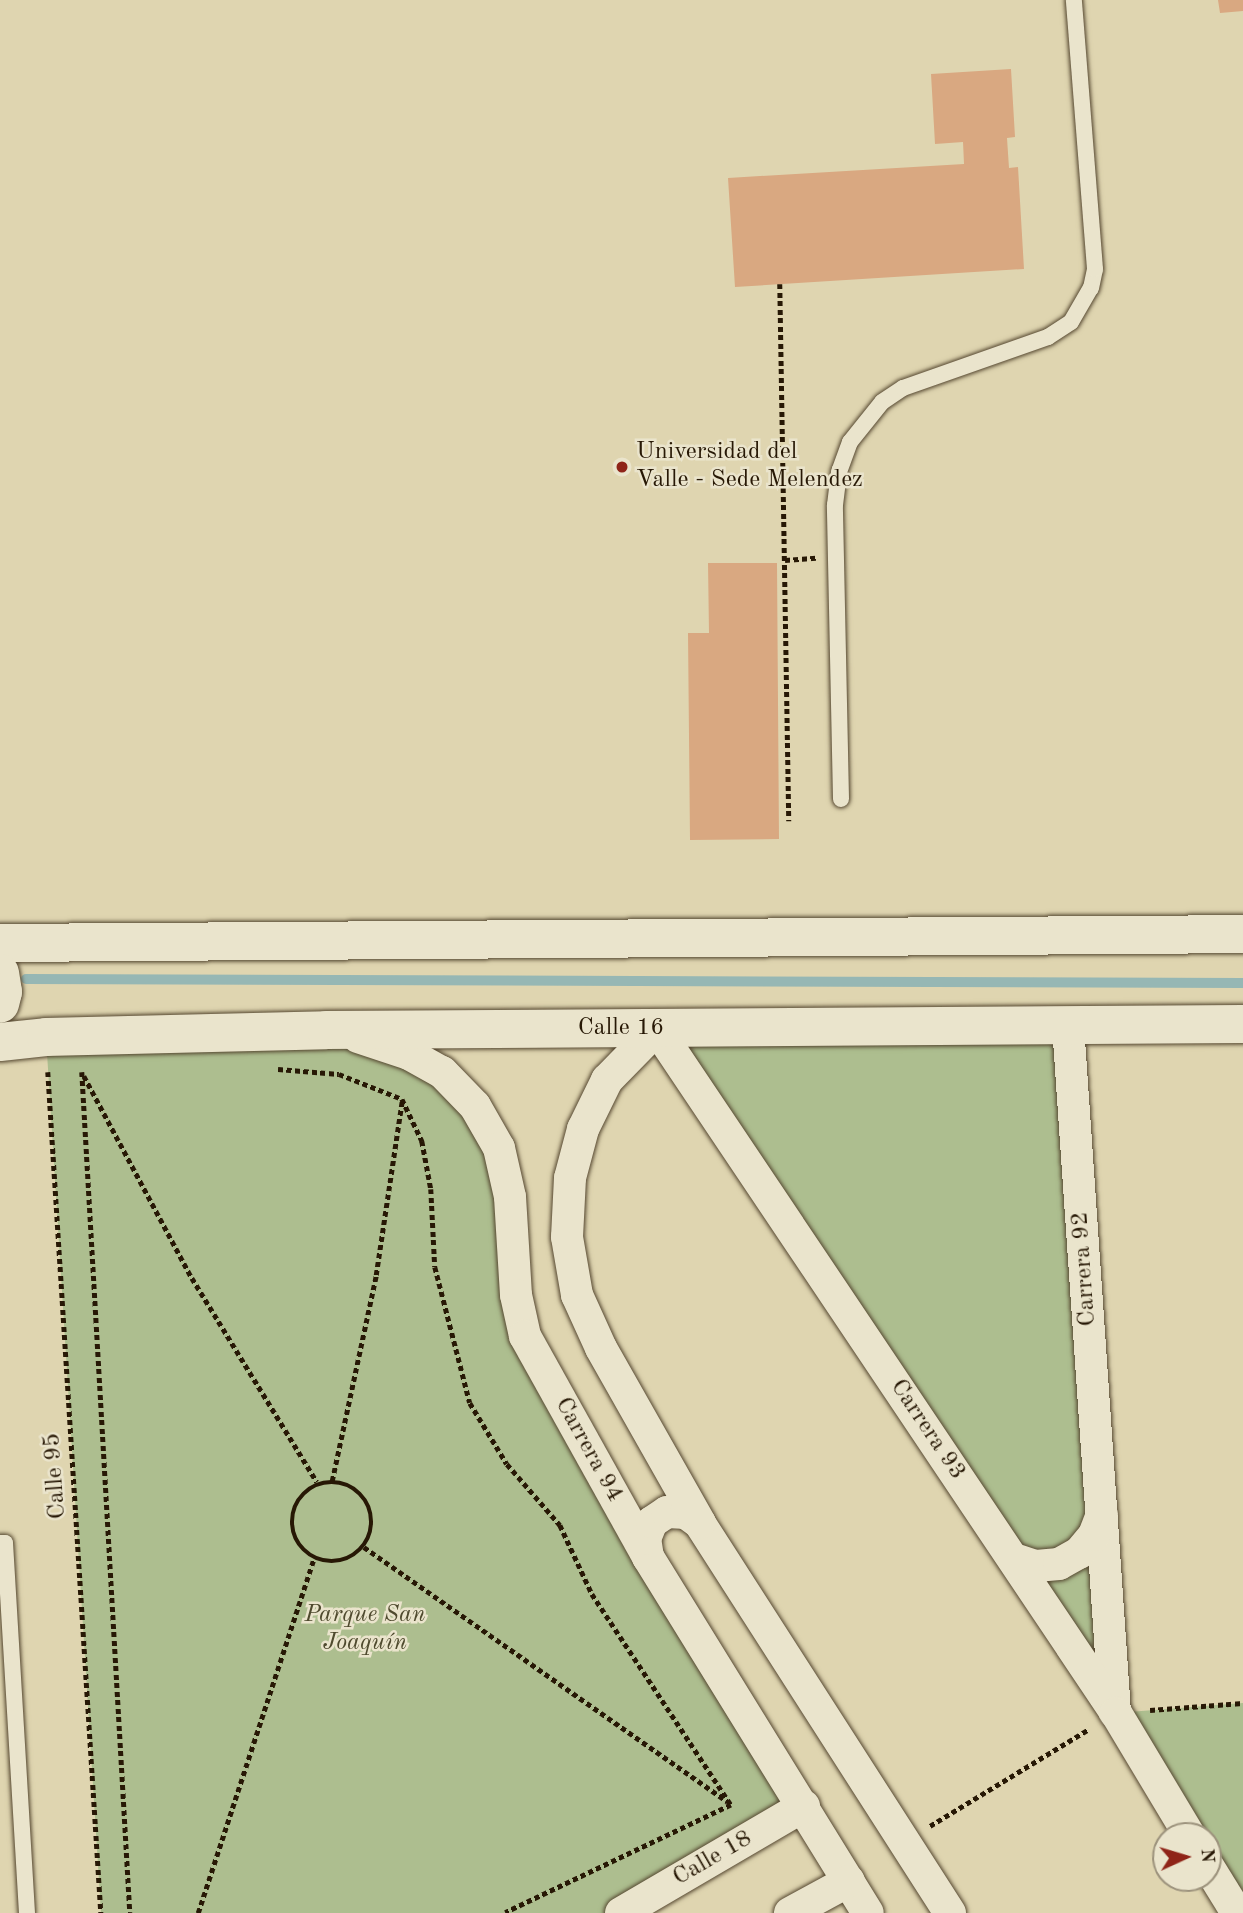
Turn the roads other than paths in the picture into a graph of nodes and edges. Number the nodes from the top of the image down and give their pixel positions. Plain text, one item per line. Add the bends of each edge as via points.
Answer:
1 (1074, 0) edge
2 (841, 799) dead end
3 (1243, 934) edge
4 (0, 943) edge
5 (0, 973) edge
6 (0, 1004) edge
7 (1243, 1024) edge
8 (1068, 1025) junction
9 (657, 1029) junction
10 (326, 1030) junction
11 (0, 1042) edge
12 (1102, 1514) junction
13 (700, 1523) junction
14 (0, 1543) edge
15 (648, 1557) junction
16 (1014, 1559) junction
17 (1115, 1713) junction
18 (804, 1806) junction
19 (1181, 1822) edge
20 (849, 1881) junction
21 (1222, 1889) edge
22 (27, 1913) edge
23 (621, 1913) edge
24 (790, 1913) edge
25 (868, 1913) edge
26 (950, 1913) edge
27 (1237, 1913) edge

1 - 2 lane via 1095,269 1091,288 1071,322 1048,337 903,388 873,411 850,442 839,472 835,505
3 - 4 street
5 - 6 street
7 - 8 street, Calle 16
8 - 9 street, Calle 16
8 - 12 street, Carrera 92
9 - 10 street, Calle 16
9 - 13 street via 607,1080 583,1129 570,1178 567,1237 578,1295 601,1348
9 - 16 street, Carrera 93
10 - 11 street, Calle 16
10 - 15 street, Carrera 94 via 378,1041 409,1054 442,1072 475,1106 502,1160 510,1197 516,1295 525,1336
12 - 16 street via 1094,1535 1069,1559 1036,1566
12 - 17 street, Carrera 92
13 - 15 street via 685,1513 667,1512 652,1522 645,1539
13 - 26 street
14 - 22 lane via 5,1543
15 - 18 street, Carrera 94
16 - 17 street, Carrera 93
17 - 19 street, Carrera 93
18 - 20 street, Carrera 94
18 - 23 street, Calle 18
20 - 24 street
20 - 25 street, Carrera 94
21 - 27 street

